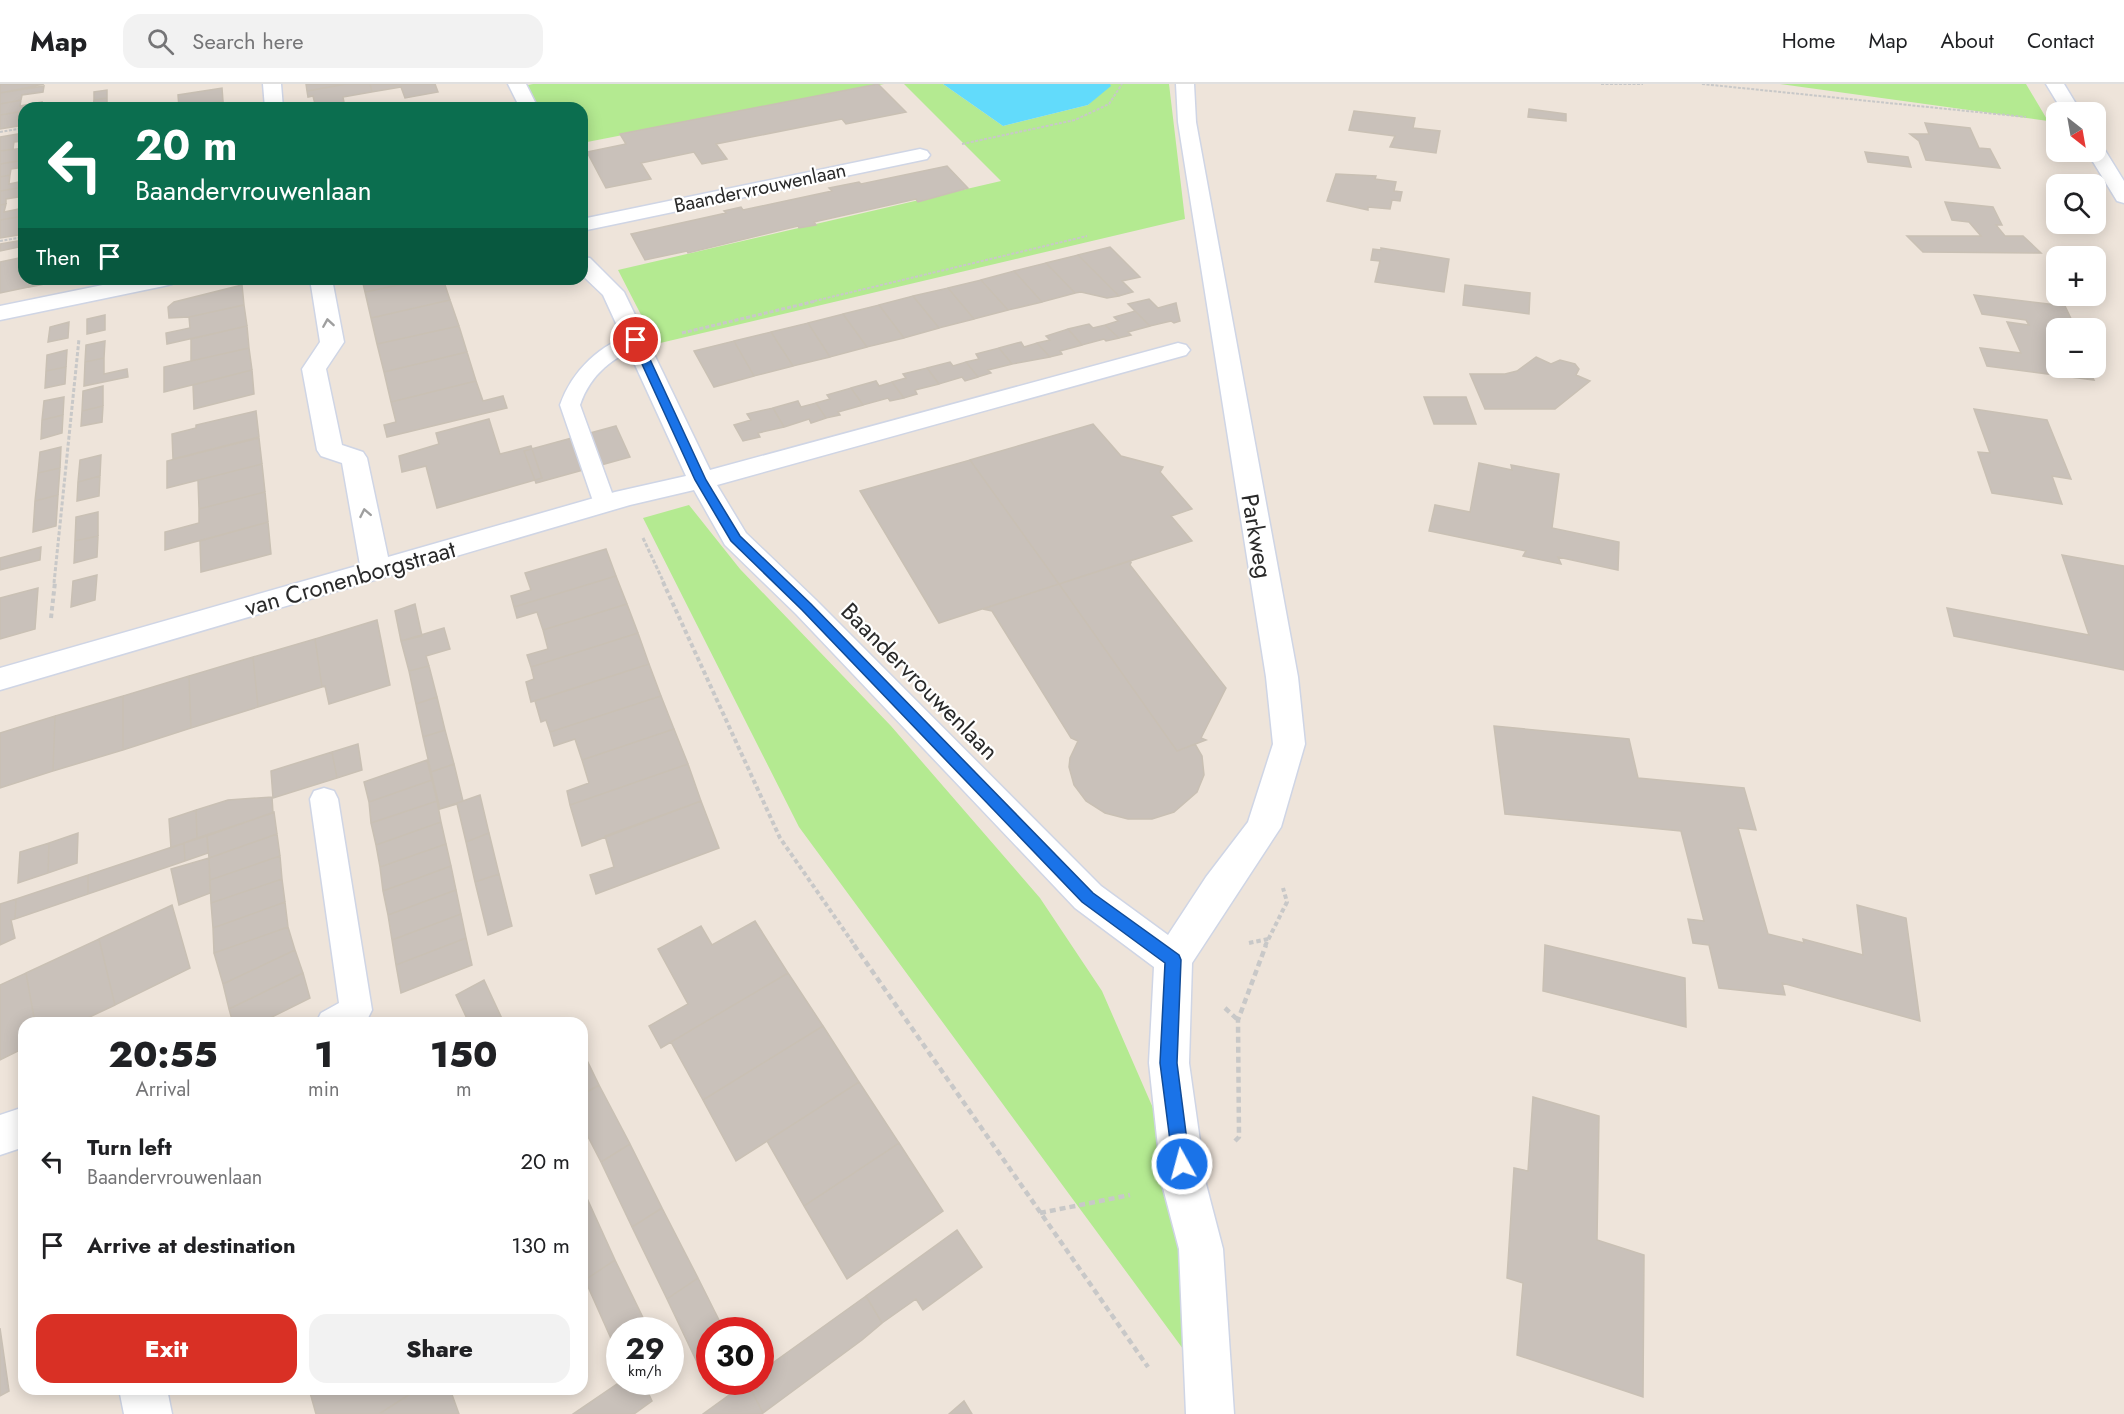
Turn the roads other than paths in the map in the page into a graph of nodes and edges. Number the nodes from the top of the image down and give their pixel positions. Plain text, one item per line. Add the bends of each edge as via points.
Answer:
1 (272, 84) edge
2 (518, 84) edge
3 (1185, 84) edge
4 (2055, 84) edge
5 (274, 102) edge
6 (526, 102) edge
7 (2066, 102) edge
8 (920, 155) road end
9 (2103, 162) edge
10 (2124, 197) edge
11 (588, 224) edge
12 (588, 269) edge
13 (135, 285) edge
14 (322, 285) edge
15 (0, 313) edge
16 (636, 340) junction
17 (1179, 350) dead end
18 (701, 480) junction
19 (615, 501) junction
20 (376, 571) junction
21 (0, 679) edge
22 (324, 799) dead end
23 (1173, 960) junction
24 (343, 1017) edge
25 (18, 1129) edge
26 (0, 1136) edge
27 (144, 1395) edge
28 (148, 1414) edge
29 (1210, 1414) edge

1 - 5 street
2 - 6 street
3 - 23 street, Parkweg via 1186,122 1283,688 1289,744 1264,827
4 - 7 street
8 - 11 street, Baandervrouwenlaan
9 - 10 street
12 - 16 street, Baandervrouwenlaan via 613,292
13 - 15 street
20 -> 14 street via 354,458 330,450 314,369 332,342
16 - 18 street, Baandervrouwenlaan
16 - 19 lane via 606,354 588,370 574,390 570,405
17 - 18 street
18 - 19 street, van Cronenborgstraat
18 - 23 street, Baandervrouwenlaan via 735,539 1088,897
19 - 20 street, van Cronenborgstraat
20 - 21 street, van Cronenborgstraat
22 - 24 lane via 356,1010
23 - 29 street via 1168,1063 1184,1184 1201,1249
25 - 26 street
27 - 28 street

